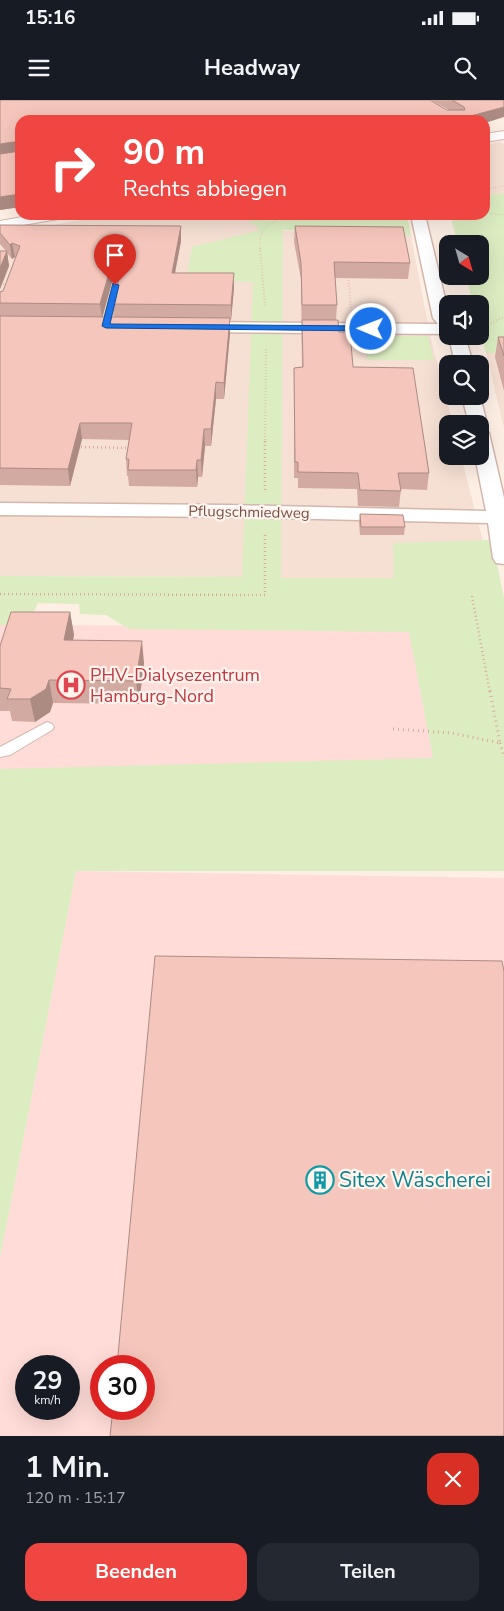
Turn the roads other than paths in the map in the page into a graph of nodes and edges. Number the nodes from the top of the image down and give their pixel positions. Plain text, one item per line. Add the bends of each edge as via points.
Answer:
1 (504, 135) edge
2 (490, 137) edge
3 (29, 220) edge
4 (419, 220) edge
5 (0, 225) edge
6 (124, 257) edge
7 (439, 309) edge
8 (87, 326) edge
9 (106, 326) junction
10 (125, 326) edge
11 (181, 327) edge
12 (439, 329) edge
13 (487, 465) edge
14 (0, 509) edge
15 (498, 517) junction
16 (504, 558) edge
17 (47, 728) dead end
18 (0, 752) edge

1 - 2 street
3 - 5 street
4 - 7 street
6 - 9 lane
8 - 9 street
9 - 10 street
11 - 12 street
13 - 15 street
14 - 15 street, Pflugschmiedweg
15 - 16 street
17 - 18 lane

